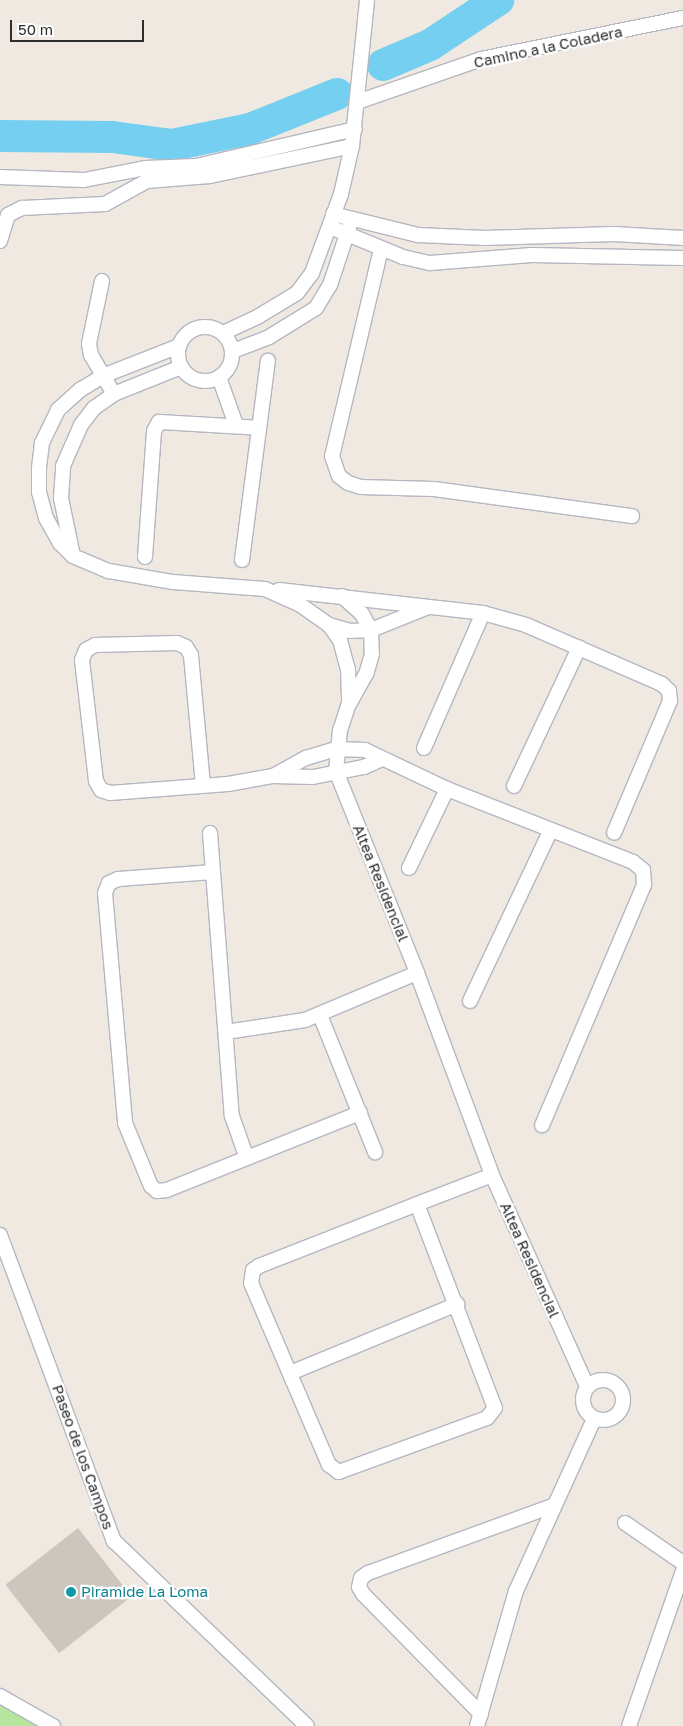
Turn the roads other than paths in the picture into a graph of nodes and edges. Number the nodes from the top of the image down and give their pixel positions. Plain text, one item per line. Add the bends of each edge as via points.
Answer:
1 (367, 0) edge
2 (683, 18) edge
3 (357, 102) junction
4 (355, 129) junction
5 (352, 146) junction
6 (0, 177) edge
7 (341, 194) junction
8 (351, 219) junction
9 (331, 221) junction
10 (2, 224) edge
11 (347, 235) junction
12 (531, 237) junction
13 (683, 238) edge
14 (0, 241) edge
15 (381, 249) junction
16 (532, 255) junction
17 (683, 258) edge
18 (102, 281) dead end
19 (223, 332) junction
20 (179, 346) junction
21 (233, 351) junction
22 (268, 361) dead end
23 (181, 367) junction
24 (103, 376) junction
25 (220, 377) junction
26 (114, 394) junction
27 (236, 425) junction
28 (259, 428) junction
29 (632, 516) dead end
30 (73, 556) junction
31 (144, 557) dead end
32 (242, 560) dead end
33 (265, 589) junction
34 (341, 596) junction
35 (428, 607) junction
36 (483, 613) junction
37 (329, 625) junction
38 (371, 630) junction
39 (579, 648) junction
40 (349, 703) junction
41 (424, 748) dead end
42 (336, 749) junction
43 (380, 760) junction
44 (336, 771) junction
45 (273, 776) junction
46 (203, 785) junction
47 (514, 786) dead end
48 (447, 789) junction
49 (550, 832) junction
50 (210, 833) dead end
51 (614, 833) dead end
52 (409, 868) dead end
53 (213, 872) junction
54 (417, 973) junction
55 (470, 1001) dead end
56 (320, 1015) junction
57 (226, 1032) junction
58 (360, 1113) junction
59 (542, 1125) dead end
60 (376, 1152) dead end
61 (246, 1156) junction
62 (492, 1176) junction
63 (417, 1204) junction
64 (0, 1235) edge
65 (456, 1304) junction
66 (290, 1373) junction
67 (587, 1386) junction
68 (594, 1418) junction
69 (552, 1506) junction
70 (625, 1523) dead end
71 (683, 1563) edge
72 (683, 1571) edge
73 (0, 1696) edge
74 (479, 1720) edge
75 (53, 1726) edge
76 (307, 1726) edge
77 (629, 1726) edge

1 - 3 street
2 - 3 street, Camino a la Coladera via 481,60
3 - 4 street
4 - 5 street
4 - 6 street via 196,166 145,168 84,180
5 - 7 street
5 - 10 street via 210,176 147,181 105,204 22,208 8,215
7 - 8 street
7 - 9 street
8 - 9 street
8 - 11 street
8 - 12 street via 418,235
9 - 11 street
9 - 19 street via 312,273 297,293 259,316
10 - 14 street
11 - 15 street
11 - 21 street via 330,285 316,308 270,337
12 - 13 street via 614,234
12 - 16 street
15 - 16 street via 430,263
15 - 29 street via 332,456 339,476 361,487 434,489
16 - 17 street
18 - 24 street via 89,344 91,355
19 - 20 street via 203,326 184,336
19 - 21 street
20 - 23 street
20 - 24 street, Altea Residencial
21 - 25 street via 232,361
22 - 28 street
23 - 25 street via 198,380
23 - 26 street
24 - 26 street
24 - 30 street, Altea Residencial via 81,389 58,410 42,443 38,492 46,518 60,543
25 - 27 street
26 - 30 street via 94,408 81,425 63,466 61,498
27 - 28 street
27 - 31 street via 159,422 154,431
28 - 32 street
30 - 33 street, Altea Residencial via 109,571 173,582
33 - 34 street
33 - 37 street, Altea Residencial via 299,604
34 - 35 street
34 - 38 street via 362,614
35 - 36 street
35 - 38 street
36 - 39 street via 526,626
36 - 41 street
37 - 38 street via 350,631
37 - 40 street, Altea Residencial via 340,640 346,657
38 - 40 street via 372,654 367,672
39 - 47 street
39 - 51 street via 662,684 669,691 670,701
40 - 42 street, Altea Residencial
42 - 43 street via 365,750
42 - 44 street, Altea Residencial
42 - 45 street via 306,758
43 - 44 street via 364,767
43 - 48 street
44 - 45 street via 313,777
44 - 54 street, Altea Residencial
45 - 46 street
46 - 46 street via 191,656 186,646 177,643 95,645 86,650 82,660 96,781 101,790 110,793
48 - 49 street
48 - 52 street
49 - 55 street
49 - 59 street via 633,862 643,870 644,886
50 - 53 street
53 - 57 street
53 - 61 street via 118,879 109,883 105,893 126,1123 151,1186 157,1192
54 - 56 street
54 - 62 street, Altea Residencial
56 - 57 street
56 - 58 street
57 - 61 street via 232,1116
58 - 60 street
58 - 61 street
62 - 63 street
62 - 67 street, Altea Residencial
63 - 65 street
63 - 66 street via 253,1270 251,1284
64 - 76 street, Paseo de los Campos via 114,1540
65 - 66 street
65 - 66 street via 494,1401 495,1408 487,1418 339,1472 329,1464
67 - 68 street via 584,1406
67 - 68 street via 603,1380 613,1382 623,1394 621,1411 614,1417
68 - 69 street
69 - 74 street via 516,1591
69 - 74 street via 361,1578 359,1586 363,1594
70 - 71 street
72 - 77 street
73 - 75 street

